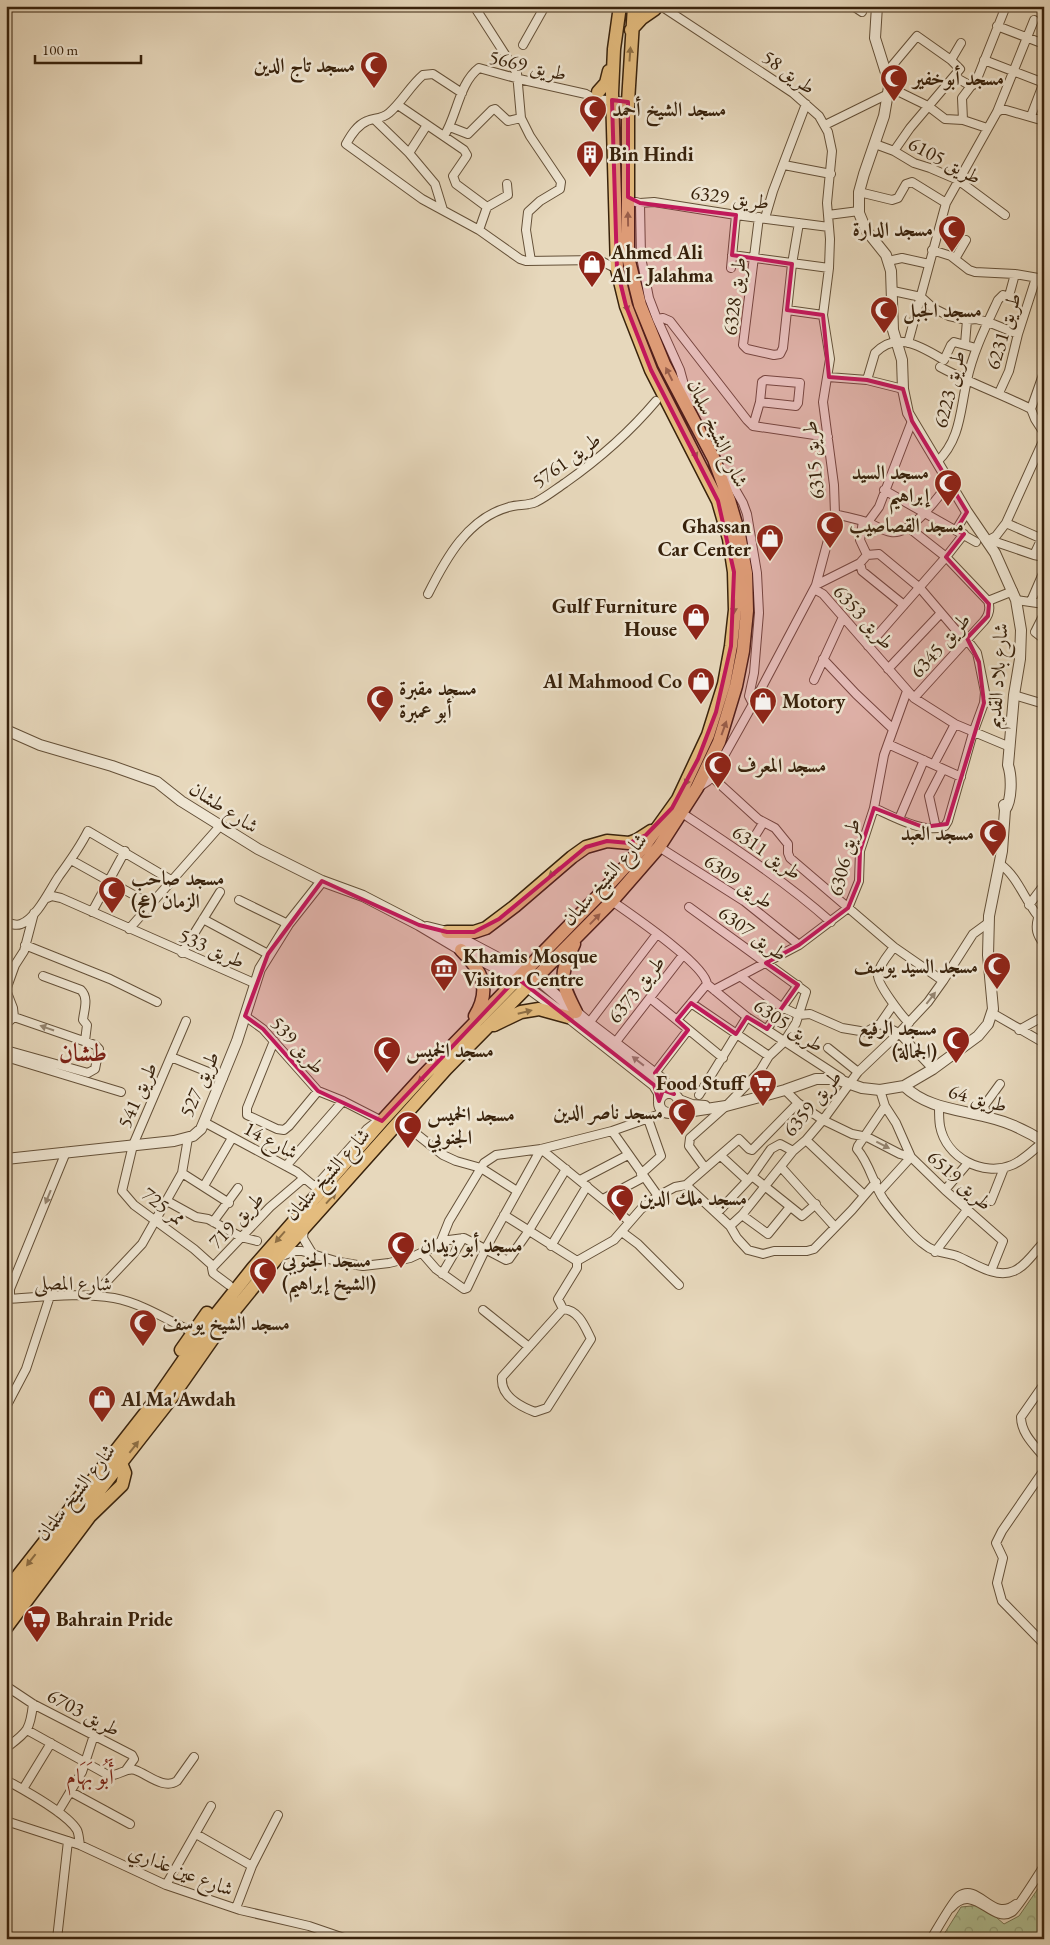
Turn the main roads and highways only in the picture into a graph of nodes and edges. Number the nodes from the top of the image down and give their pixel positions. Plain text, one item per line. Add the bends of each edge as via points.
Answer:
1 (634, 6) edge
2 (655, 7) edge
3 (617, 9) edge
4 (632, 30) junction
5 (614, 49) junction
6 (613, 113) junction
7 (664, 820) junction
8 (448, 932) road end
9 (577, 936) junction
10 (460, 950) road end
11 (485, 1029) junction
12 (466, 1030) junction
13 (253, 1268) junction
14 (121, 1463) junction
15 (102, 1469) junction
16 (6, 1591) edge
17 (6, 1610) edge
18 (6, 1628) edge

1 - 4 main road, شارع الشيخ سلمان
2 - 4 main road
3 - 5 main road, شارع الشيخ سلمان
9 -> 4 main road, شارع الشيخ سلمان via 659,847 697,788 719,742 736,686 746,611 746,573 739,534 719,472 664,364 640,305 628,257 628,98
5 - 6 main road, شارع الشيخ سلمان
5 - 6 main road via 606,84 594,95
6 -> 7 main road, شارع الشيخ سلمان via 617,268 626,306 661,401 718,501 734,572 731,646 724,684 708,735 689,778
7 -> 8 main road via 637,840 607,841 586,847 486,928 474,932
7 - 12 main road, شارع الشيخ سلمان via 630,862
9 - 11 main road, شارع الشيخ سلمان
11 -> 9 main road via 521,1012 539,1009 572,1014 562,978
10 - 12 main road via 475,964 482,977 483,988 482,1002
14 -> 11 main road, شارع الشيخ سلمان via 221,1327 277,1258
12 -> 13 main road, شارع الشيخ سلمان via 317,1189
13 - 15 main road, شارع الشيخ سلمان
13 - 15 main road via 229,1286 192,1332 156,1387 109,1448
14 - 17 main road, شارع الشيخ سلمان
14 - 18 main road via 125,1473 122,1485 90,1516
15 -> 16 main road, شارع الشيخ سلمان

